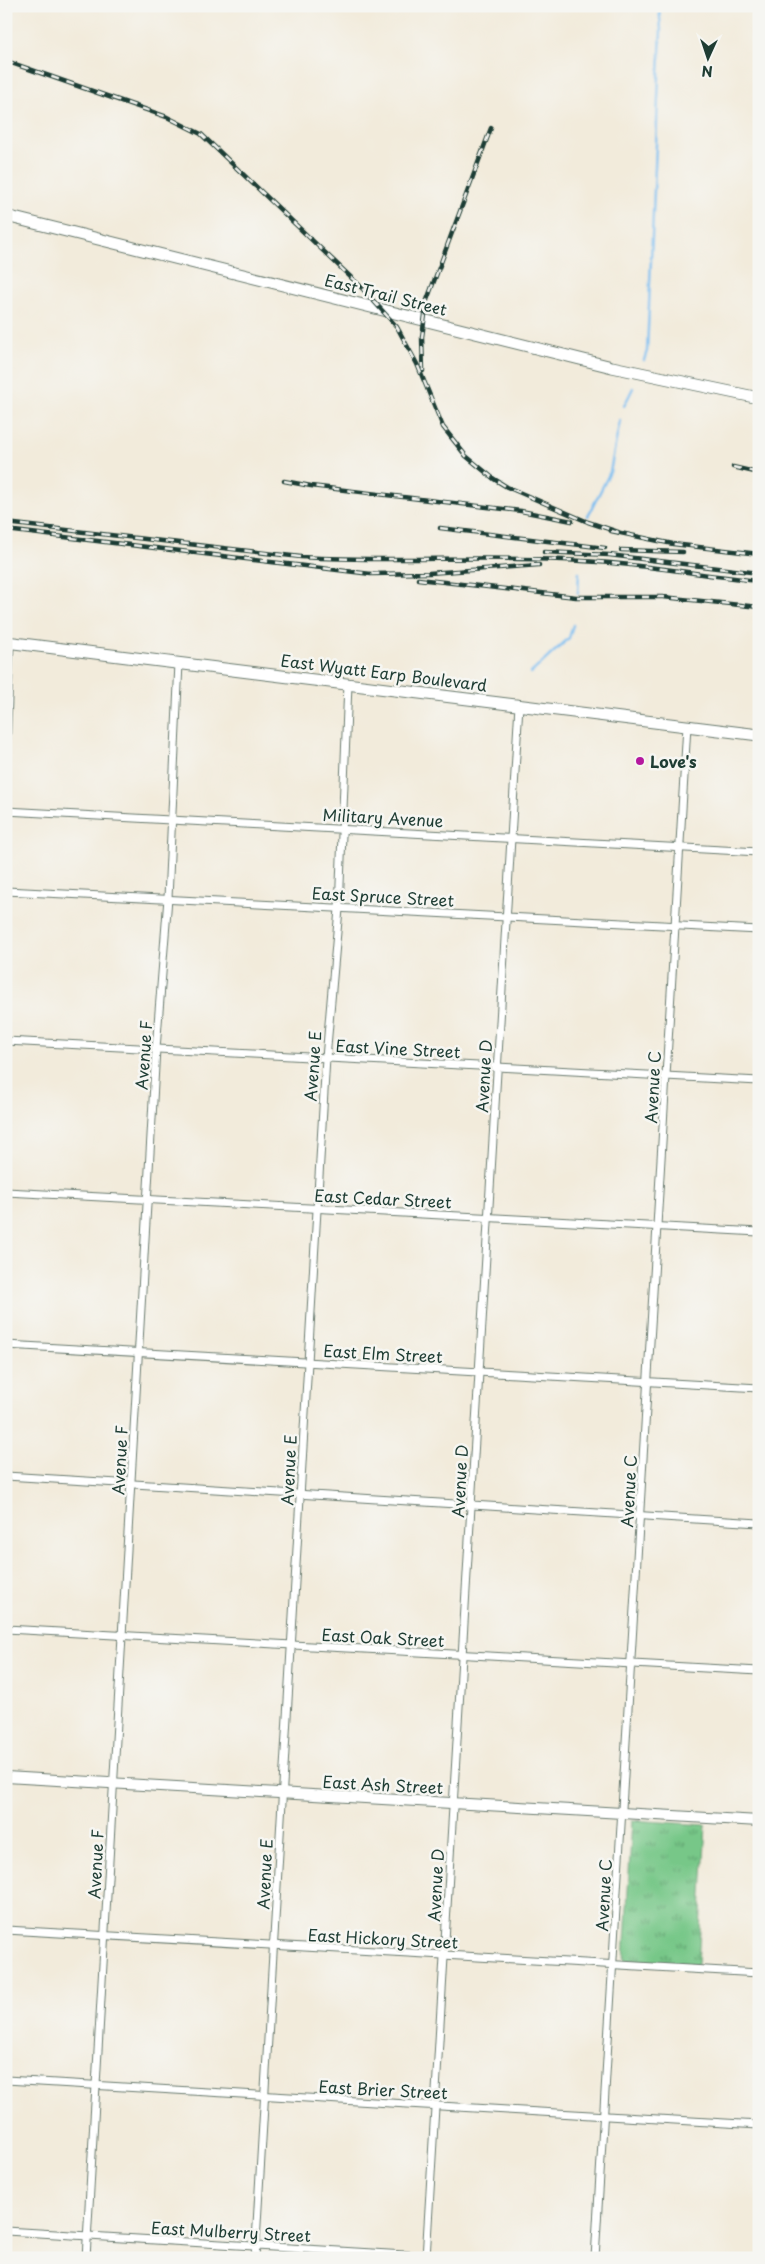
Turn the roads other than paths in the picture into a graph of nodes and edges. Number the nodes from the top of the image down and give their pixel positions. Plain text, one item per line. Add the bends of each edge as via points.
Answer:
1 (6, 216) edge
2 (759, 398) edge
3 (8, 642) edge
4 (179, 663) junction
5 (348, 684) junction
6 (519, 705) junction
7 (687, 726) junction
8 (759, 734) edge
9 (6, 755) edge
10 (6, 811) edge
11 (172, 820) junction
12 (343, 828) junction
13 (511, 838) junction
14 (680, 848) junction
15 (759, 852) edge
16 (6, 891) edge
17 (168, 898) junction
18 (339, 909) junction
19 (506, 916) junction
20 (675, 926) junction
21 (759, 930) edge
22 (6, 1041) edge
23 (156, 1049) junction
24 (326, 1058) junction
25 (497, 1068) junction
26 (666, 1076) junction
27 (759, 1082) edge
28 (6, 1192) edge
29 (148, 1199) junction
30 (317, 1208) junction
31 (488, 1218) junction
32 (657, 1227) junction
33 (759, 1232) edge
34 (6, 1346) edge
35 (139, 1353) junction
36 (308, 1362) junction
37 (479, 1372) junction
38 (648, 1381) junction
39 (759, 1388) edge
40 (6, 1476) edge
41 (131, 1484) junction
42 (300, 1494) junction
43 (471, 1505) junction
44 (640, 1516) junction
45 (759, 1523) edge
46 (6, 1629) edge
47 (122, 1636) junction
48 (291, 1645) junction
49 (462, 1655) junction
50 (631, 1664) junction
51 (759, 1671) edge
52 (6, 1777) edge
53 (114, 1784) junction
54 (283, 1794) junction
55 (453, 1804) junction
56 (622, 1814) junction
57 (759, 1821) edge
58 (6, 1930) edge
59 (105, 1935) junction
60 (274, 1945) junction
61 (444, 1955) junction
62 (613, 1965) junction
63 (759, 1973) edge
64 (6, 2080) edge
65 (96, 2086) junction
66 (265, 2096) junction
67 (435, 2105) junction
68 (604, 2115) junction
69 (759, 2125) edge
70 (6, 2231) edge
71 (88, 2236) junction
72 (256, 2246) junction
73 (426, 2257) edge
74 (86, 2258) edge
75 (255, 2258) edge
76 (455, 2258) edge
77 (596, 2258) edge

1 - 2 main road, East Trail Street via 603,364
3 - 4 main road, East Wyatt Earp Boulevard
3 - 9 street
4 - 5 main road, East Wyatt Earp Boulevard
4 - 11 street, Avenue F
5 - 6 main road, East Wyatt Earp Boulevard
5 - 12 street, Avenue E
6 - 7 main road, East Wyatt Earp Boulevard
6 - 13 street, Avenue D
7 - 8 main road, East Wyatt Earp Boulevard
7 - 14 street, Avenue C
10 - 11 street, Military Avenue
11 - 12 street, Military Avenue
11 - 17 street, Avenue F
12 - 13 street, Military Avenue
12 - 18 street, Avenue E
13 - 14 street, Military Avenue
13 - 19 street, Avenue D
14 - 15 street, Military Avenue
14 - 20 street, Avenue C
16 - 17 street, East Spruce Street
17 - 18 street, East Spruce Street
17 - 23 street, Avenue F
18 - 19 street, East Spruce Street
18 - 24 street, Avenue E
19 - 20 street, East Spruce Street
19 - 25 street, Avenue D
20 - 21 street, East Spruce Street
20 - 26 street, Avenue C
22 - 23 street, East Vine Street
23 - 24 street, East Vine Street
23 - 29 street, Avenue F
24 - 25 street, East Vine Street
24 - 30 street, Avenue E
25 - 26 street, East Vine Street
25 - 31 street, Avenue D
26 - 27 street, East Vine Street
26 - 32 street, Avenue C
28 - 29 street, East Cedar Street
29 - 30 street, East Cedar Street
29 - 35 street, Avenue F
30 - 31 street, East Cedar Street
30 - 36 street, Avenue E
31 - 32 street, East Cedar Street
31 - 37 street, Avenue D
32 - 33 street, East Cedar Street
32 - 38 street, Avenue C
34 - 35 street, East Elm Street
35 - 36 street, East Elm Street
35 - 41 street, Avenue F
36 - 37 street, East Elm Street
36 - 42 street, Avenue E
37 - 38 street, East Elm Street
37 - 43 street, Avenue D
38 - 39 street, East Elm Street
38 - 44 street, Avenue C
40 - 41 street
41 - 42 street
41 - 47 street, Avenue F
42 - 43 street
42 - 48 street, Avenue E
43 - 44 street
43 - 49 street, Avenue D
44 - 45 street
44 - 50 street, Avenue C
46 - 47 street, East Oak Street
47 - 48 street, East Oak Street
47 - 53 street, Avenue F
48 - 49 street, East Oak Street
48 - 54 street, Avenue E
49 - 50 street, East Oak Street
49 - 55 street, Avenue D
50 - 51 street, East Oak Street
50 - 56 street, Avenue C
52 - 53 street, East Ash Street
53 - 54 street, East Ash Street
53 - 59 street, Avenue F
54 - 55 street, East Ash Street
54 - 60 street, Avenue E
55 - 56 street, East Ash Street
55 - 61 street, Avenue D
56 - 57 street, East Ash Street
56 - 62 street, Avenue C
58 - 59 street, East Hickory Street
59 - 60 street, East Hickory Street
59 - 65 street, Avenue F
60 - 61 street, East Hickory Street
60 - 66 street, Avenue E
61 - 62 street, East Hickory Street
61 - 67 street, Avenue D
62 - 63 street, East Hickory Street
62 - 68 street, Avenue C
64 - 65 street, East Brier Street
65 - 66 street, East Brier Street
65 - 71 street, Avenue F
66 - 67 street, East Brier Street
66 - 72 street, Avenue E
67 - 68 street, East Brier Street
67 - 73 street, Avenue D
68 - 69 street, East Brier Street
68 - 77 street, Avenue C
70 - 71 street, East Mulberry Street
71 - 72 street, East Mulberry Street
71 - 74 street, Avenue F
72 - 73 street, East Mulberry Street
72 - 75 street, Avenue E
73 - 76 street, East Mulberry Street

